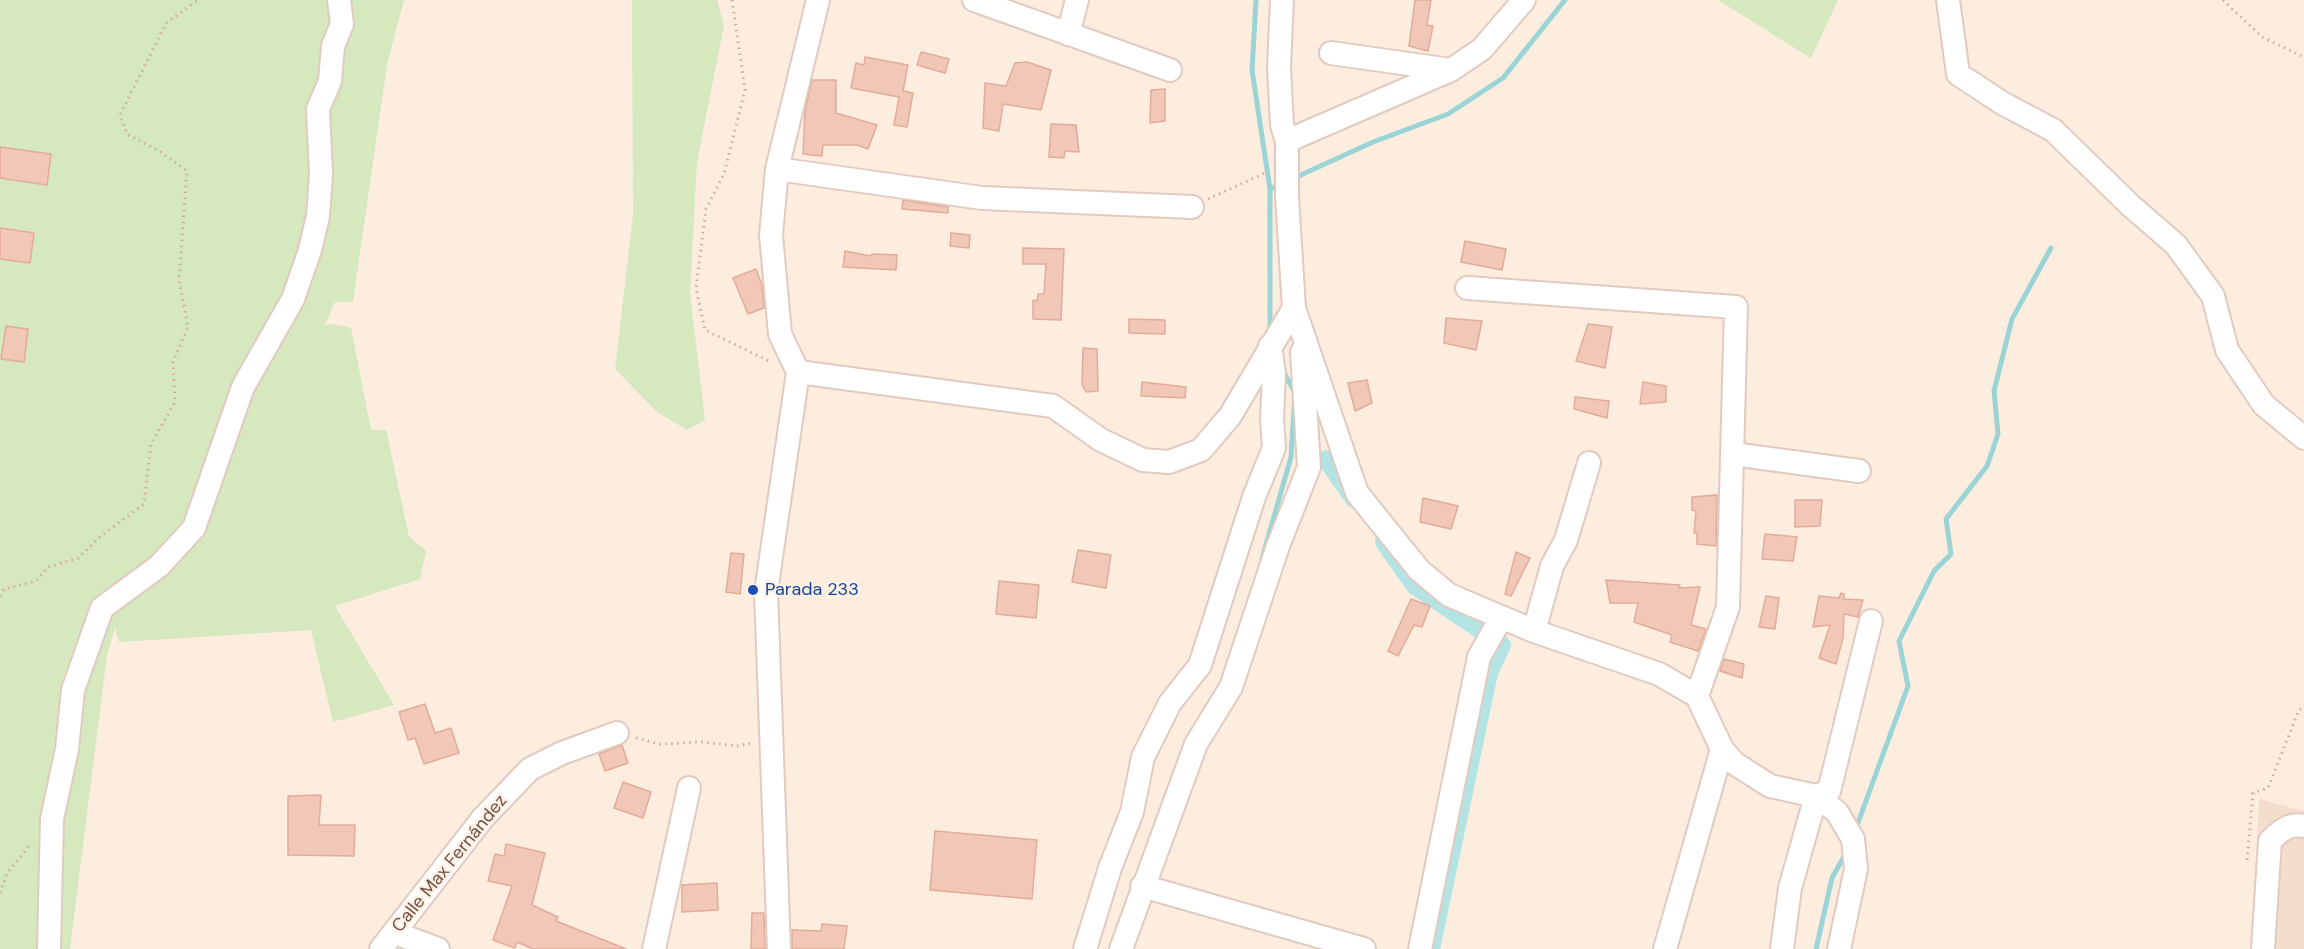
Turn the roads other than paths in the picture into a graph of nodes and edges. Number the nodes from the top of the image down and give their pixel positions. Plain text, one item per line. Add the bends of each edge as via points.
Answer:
1 (339, 0) edge
2 (818, 0) edge
3 (974, 0) edge
4 (1077, 0) edge
5 (1282, 0) edge
6 (1524, 0) edge
7 (1948, 0) edge
8 (1068, 34) junction
9 (1331, 52) dead end
10 (1170, 70) dead end
11 (1450, 70) junction
12 (1287, 141) junction
13 (777, 169) junction
14 (1192, 207) road end
15 (1467, 288) dead end
16 (1294, 308) junction
17 (1302, 333) junction
18 (1270, 346) junction
19 (798, 372) junction
20 (2304, 438) edge
21 (1733, 454) junction
22 (1589, 463) dead end
23 (1859, 471) dead end
24 (1501, 618) junction
25 (1871, 621) dead end
26 (1534, 631) junction
27 (1697, 696) junction
28 (617, 733) road end
29 (1722, 749) junction
30 (689, 788) dead end
31 (1816, 796) junction
32 (2304, 826) edge
33 (1142, 886) junction
34 (388, 941) edge
35 (1841, 948) edge
36 (49, 949) edge
37 (438, 949) edge
38 (654, 949) edge
39 (779, 949) edge
40 (1084, 949) edge
41 (1121, 949) edge
42 (1364, 949) edge
43 (1420, 949) edge
44 (1665, 949) edge
45 (1782, 949) edge
46 (2263, 949) edge

1 - 36 street via 342,24 333,46 330,81 318,109 318,216 307,260 292,298 243,387 194,528 159,566 102,608 73,690 67,749 52,819
2 - 13 street
3 - 8 street
4 - 8 street
5 - 12 street via 1278,68 1282,125
6 - 11 street via 1482,49
7 - 20 street via 1958,74 2002,103 2054,129 2176,245 2213,296 2227,350 2265,405
8 - 10 street
9 - 11 street
11 - 12 street
12 - 16 street
13 - 14 street via 982,198
13 - 19 street via 771,235 780,334
15 - 21 street via 1736,307
16 - 17 street
16 - 18 street
17 - 24 street via 1358,493 1419,570 1449,595
17 - 33 street via 1309,467 1231,687 1196,744
18 - 19 street via 1230,416 1201,450 1169,462 1143,459 1101,440 1053,406
18 - 40 street via 1274,448 1254,497 1200,665 1170,703 1143,757 1132,812
19 - 39 street via 766,592
21 - 23 street
21 - 27 street via 1728,607
22 - 26 street via 1566,540 1552,566
24 - 26 street
24 - 43 street via 1479,657
25 - 31 street via 1829,791
26 - 27 street via 1659,674
27 - 29 street
28 - 34 street, Calle Max Fernández via 530,769 483,818
29 - 31 street via 1734,763 1770,786
29 - 44 street
30 - 38 street
31 - 35 street via 1837,812 1853,839 1856,869
31 - 45 street via 1790,888
32 - 46 street via 2296,824 2282,829 2270,841
33 - 41 street
33 - 42 street
34 - 37 street

